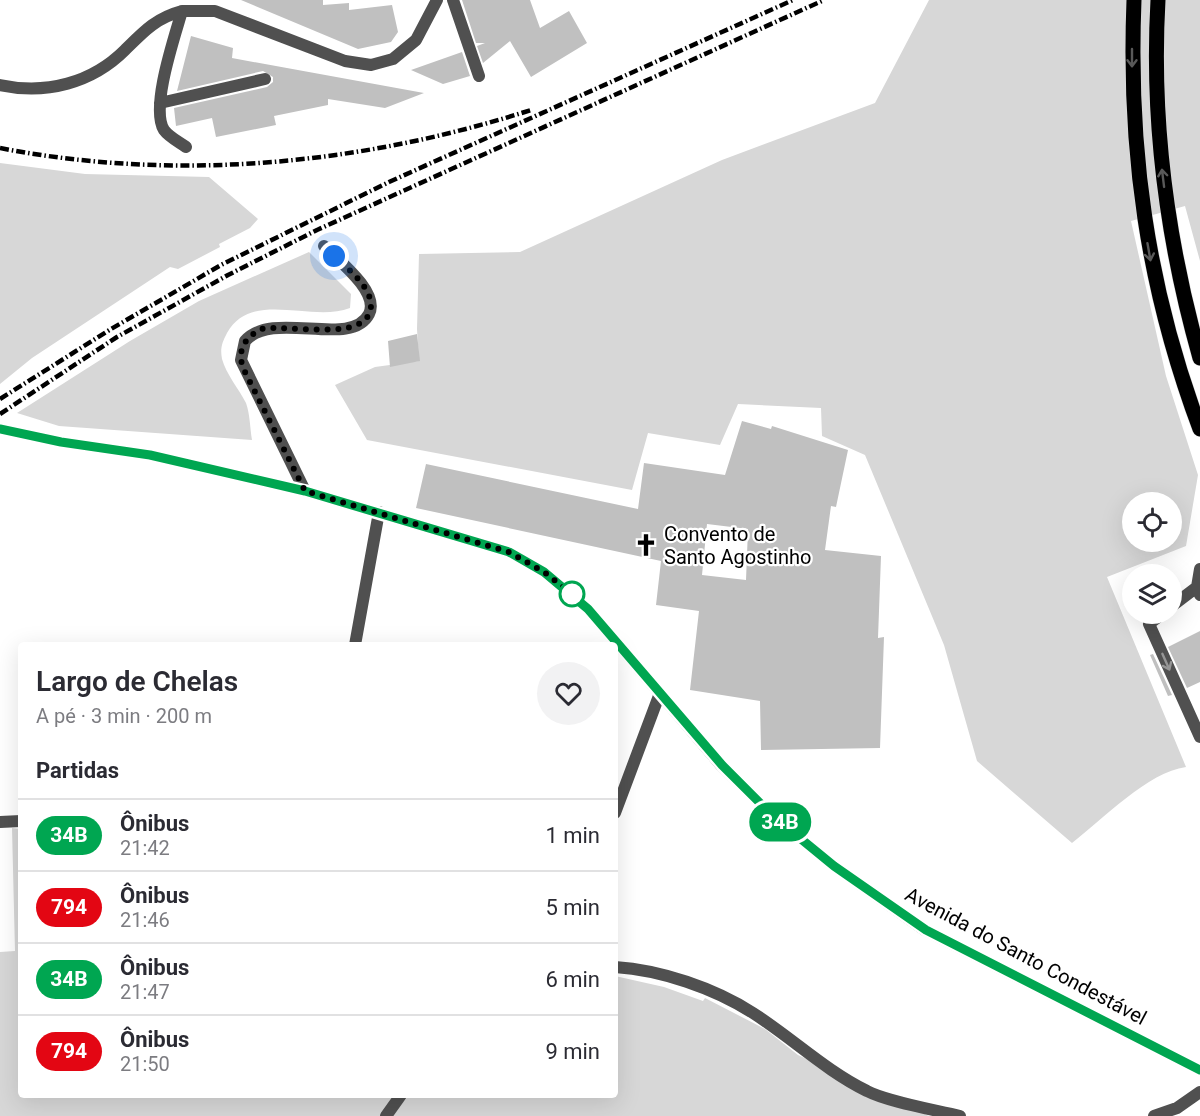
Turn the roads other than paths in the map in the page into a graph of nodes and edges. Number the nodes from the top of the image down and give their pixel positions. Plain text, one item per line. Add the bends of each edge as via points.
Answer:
1 (437, 0) edge
2 (453, 0) edge
3 (1134, 0) edge
4 (1158, 0) edge
5 (182, 11) junction
6 (479, 76) dead end
7 (265, 79) dead end
8 (0, 85) edge
9 (160, 103) junction
10 (186, 147) dead end
11 (324, 246) dead end
12 (1200, 358) edge
13 (0, 429) edge
14 (1200, 429) edge
15 (305, 491) junction
16 (379, 512) junction
17 (1200, 569) edge
18 (1198, 591) edge
19 (1182, 600) edge
20 (1149, 624) edge
21 (356, 642) edge
22 (616, 642) edge
23 (618, 644) edge
24 (660, 693) junction
25 (1198, 728) edge
26 (618, 805) edge
27 (18, 821) edge
28 (0, 822) edge
29 (618, 967) edge
30 (1200, 1070) edge
31 (1200, 1092) edge
32 (398, 1098) edge
33 (386, 1116) edge
34 (960, 1116) edge
35 (1154, 1116) edge

1 - 5 street via 416,40 393,59 371,65 345,61 215,11
2 - 6 street
3 -> 14 main road via 1132,108 1141,206 1157,291 1180,375
12 -> 4 main road via 1176,265 1160,160
5 - 8 street via 150,24 110,63 75,82 34,89
5 - 9 street
7 - 9 street
9 - 10 street via 163,130
11 - 15 street via 368,292 372,302 370,313 363,322 340,329 261,329 245,340 241,360
13 - 15 main road, Avenida do Santo Condestável via 150,455
15 - 16 main road, Avenida do Santo Condestável
16 - 21 street
16 - 22 main road, Avenida do Santo Condestável via 509,552 544,572 588,609
17 - 18 street
18 - 19 street
20 -> 25 street
23 - 24 main road, Avenida do Santo Condestável
24 - 26 street
24 - 30 main road, Avenida do Santo Condestável via 722,765 773,816 878,898 926,930
27 - 28 street
29 - 34 street via 697,986 752,1013 868,1092
31 - 35 street via 1177,1108
32 - 33 street

